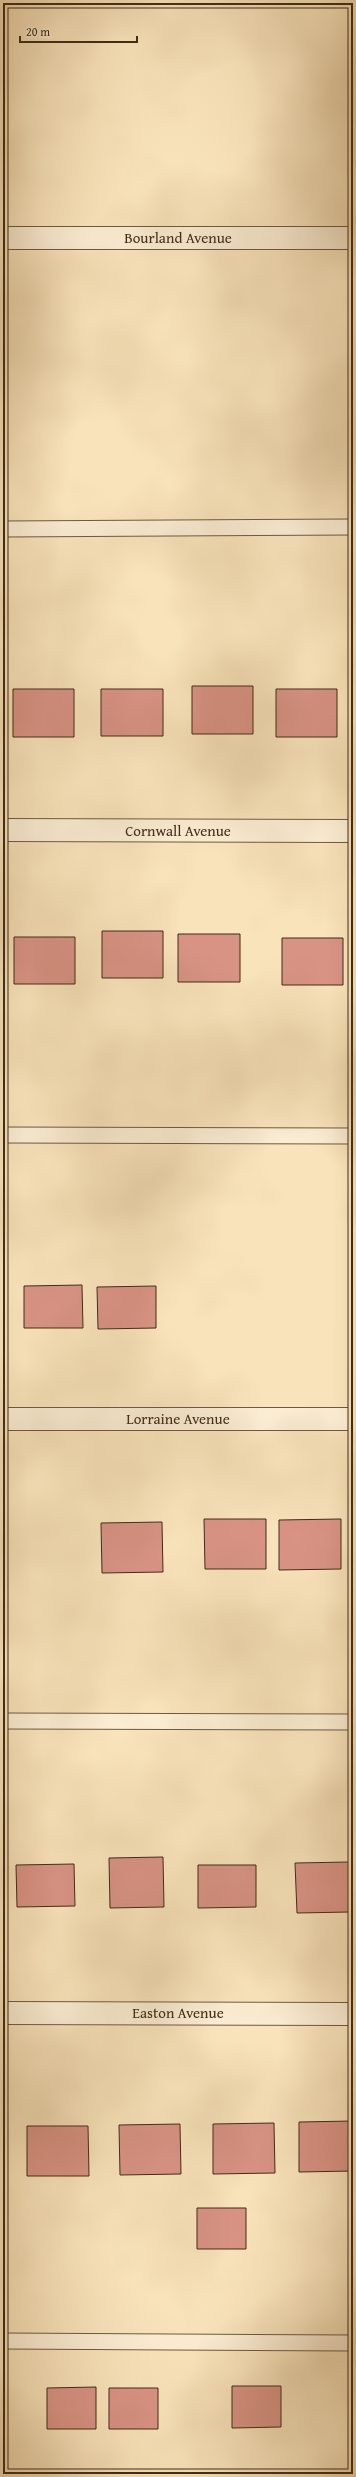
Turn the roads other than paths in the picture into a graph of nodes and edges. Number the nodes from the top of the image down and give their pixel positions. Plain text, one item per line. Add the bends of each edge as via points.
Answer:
1 (3, 238) edge
2 (353, 238) edge
3 (353, 527) edge
4 (3, 529) edge
5 (3, 830) edge
6 (353, 831) edge
7 (3, 1135) edge
8 (353, 1136) edge
9 (3, 1419) edge
10 (353, 1419) edge
11 (3, 1721) edge
12 (353, 1722) edge
13 (3, 2013) edge
14 (353, 2014) edge
15 (3, 2341) edge
16 (353, 2343) edge

1 - 2 street, Bourland Avenue
3 - 4 lane
5 - 6 street, Cornwall Avenue
7 - 8 lane
9 - 10 street, Lorraine Avenue
11 - 12 lane
13 - 14 street, Easton Avenue
15 - 16 lane

